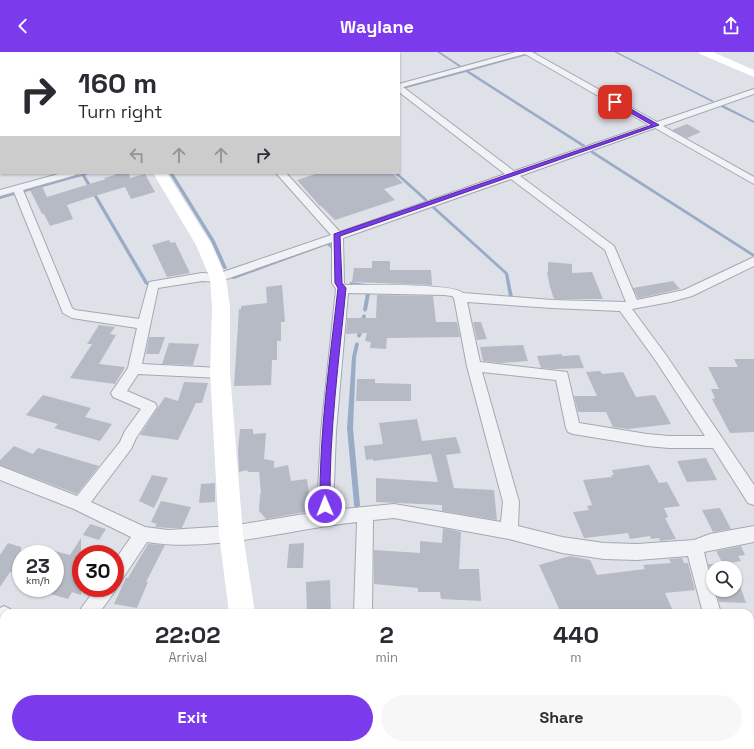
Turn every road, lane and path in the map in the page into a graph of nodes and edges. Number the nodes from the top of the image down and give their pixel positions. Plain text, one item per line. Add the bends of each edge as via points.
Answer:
1 (704, 52) edge
2 (528, 53) edge
3 (754, 74) edge
4 (400, 88) edge
5 (754, 91) edge
6 (656, 125) junction
7 (161, 174) edge
8 (282, 174) edge
9 (59, 175) edge
10 (513, 175) junction
11 (754, 180) edge
12 (19, 191) junction
13 (0, 193) edge
14 (337, 235) junction
15 (754, 261) edge
16 (218, 278) junction
17 (342, 288) junction
18 (460, 297) junction
19 (629, 306) junction
20 (143, 324) junction
21 (474, 366) junction
22 (134, 369) junction
23 (220, 373) junction
24 (715, 442) junction
25 (0, 473) edge
26 (754, 498) edge
27 (80, 504) junction
28 (365, 514) junction
29 (325, 518) junction
30 (509, 531) junction
31 (143, 534) junction
32 (231, 534) junction
33 (754, 534) edge
34 (694, 548) junction
35 (124, 562) edge
36 (100, 597) edge
37 (91, 609) edge
38 (241, 609) edge
39 (363, 609) edge
40 (711, 609) edge

1 - 3 street
2 - 4 street
2 - 6 street
4 - 10 street via 452,131
5 - 6 street
6 - 10 street
6 - 11 street
7 - 16 street via 204,245
8 - 14 street
9 - 12 street
10 - 14 street
10 - 19 street via 610,248
12 - 13 street
12 - 20 street via 67,310 72,314
14 - 16 street
14 - 17 street via 338,283
15 - 19 street via 688,293
16 - 20 street via 202,277 153,285
16 - 23 street via 221,307
17 - 18 street via 444,291 456,293
17 - 29 street via 328,430
18 - 19 street via 552,304
18 - 21 street
19 - 24 street
20 - 22 street
21 - 24 street via 562,376 573,428 647,440
21 - 30 street via 512,502
22 - 23 street
22 - 27 street via 118,393 150,407 126,445
23 - 32 street
24 - 26 street
25 - 27 street
27 - 31 street
28 - 29 street
28 - 30 street via 394,511
28 - 39 street
29 - 32 street
30 - 34 street via 562,545 604,551 637,552
31 - 32 street via 168,538
31 - 35 street
32 - 38 street
33 - 34 street via 710,542
34 - 40 street
36 - 37 street

